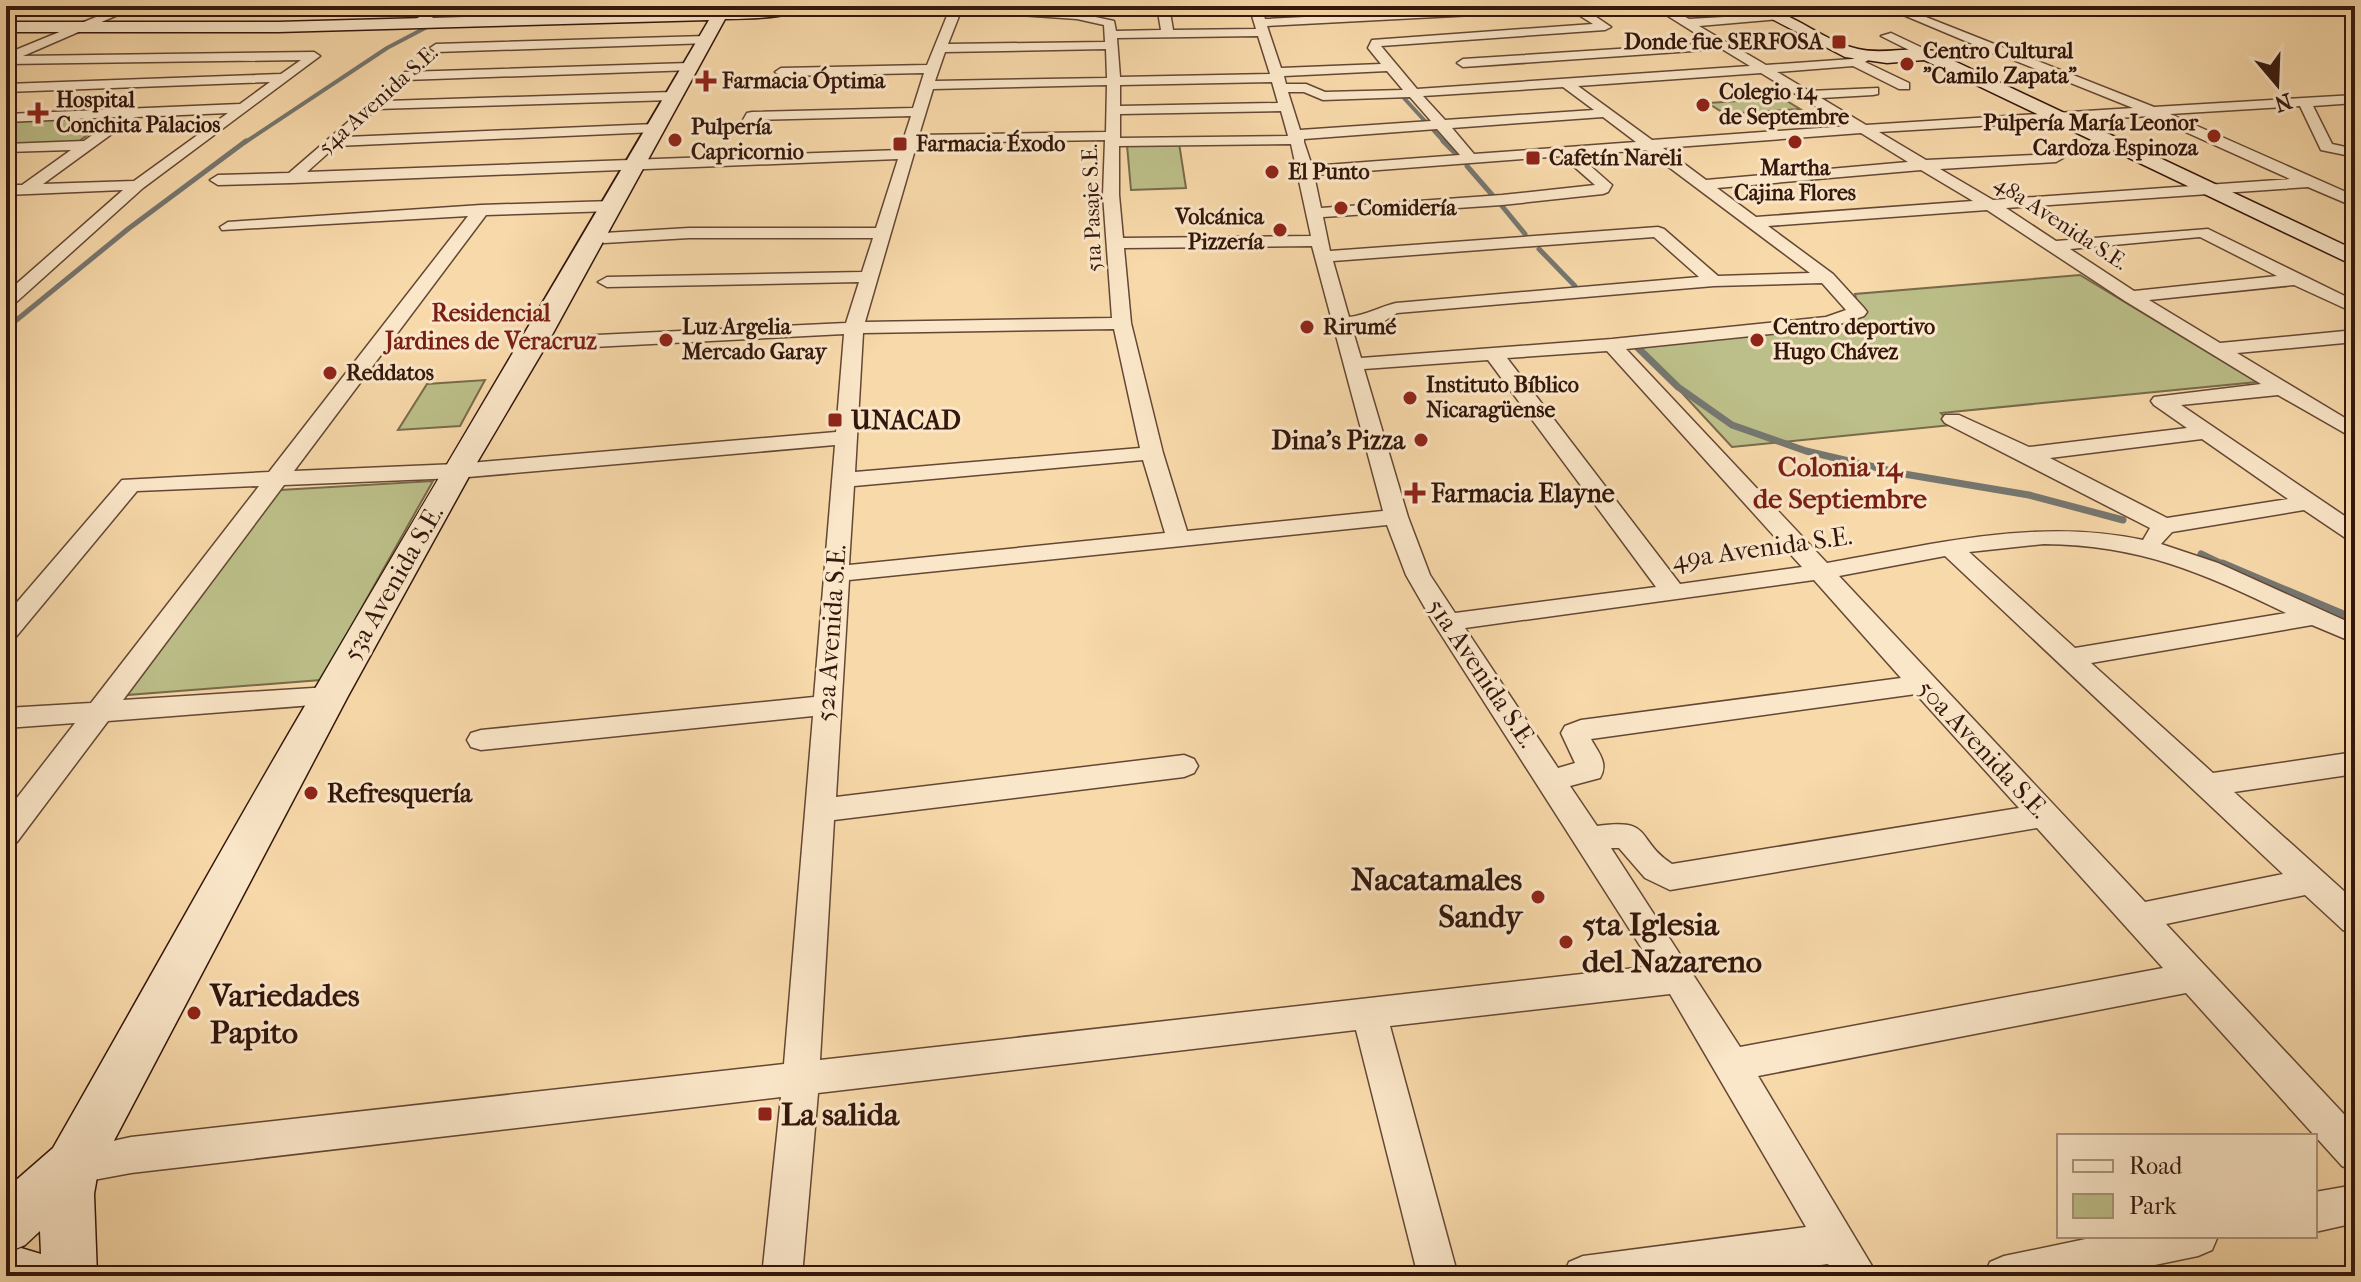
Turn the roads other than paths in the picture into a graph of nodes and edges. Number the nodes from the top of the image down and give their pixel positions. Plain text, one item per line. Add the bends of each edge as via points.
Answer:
1 (131, 6) edge
2 (444, 6) edge
3 (800, 6) edge
4 (1163, 6) edge
5 (1255, 6) edge
6 (1592, 6) edge
7 (1658, 6) edge
8 (1808, 6) edge
9 (1888, 6) edge
10 (957, 7) edge
11 (1574, 7) edge
12 (723, 11) edge
13 (1077, 11) edge
14 (1764, 11) edge
15 (465, 23) junction
16 (1687, 23) junction
17 (422, 24) junction
18 (6, 27) edge
19 (82, 27) junction
20 (1262, 28) junction
21 (1492, 34) junction
22 (1168, 35) junction
23 (1887, 36) dead end
24 (1434, 38) junction
25 (1822, 39) junction
26 (706, 40) junction
27 (1113, 40) junction
28 (1722, 45) junction
29 (436, 48) junction
30 (940, 48) junction
31 (6, 49) edge
32 (26, 50) junction
33 (1999, 51) junction
34 (1581, 55) junction
35 (1927, 55) junction
36 (184, 58) junction
37 (6, 59) edge
38 (1860, 59) junction
39 (1463, 63) junction
40 (689, 67) junction
41 (1392, 67) junction
42 (1762, 69) junction
43 (781, 72) dead end
44 (405, 76) junction
45 (283, 78) junction
46 (1280, 79) junction
47 (1114, 81) junction
48 (144, 83) junction
49 (1566, 83) junction
50 (1904, 86) dead end
51 (46, 87) junction
52 (6, 88) edge
53 (1492, 88) junction
54 (926, 91) junction
55 (1873, 91) dead end
56 (1414, 93) junction
57 (1804, 95) junction
58 (672, 96) junction
59 (863, 98) dead end
60 (2355, 99) edge
61 (2305, 102) junction
62 (373, 105) junction
63 (1288, 107) junction
64 (244, 108) junction
65 (1114, 110) junction
66 (2149, 110) junction
67 (6, 112) edge
68 (133, 112) junction
69 (1609, 113) junction
70 (2054, 116) junction
71 (6, 118) edge
72 (747, 125) dead end
73 (1433, 125) junction
74 (655, 128) junction
75 (1861, 129) junction
76 (1297, 138) junction
77 (1113, 139) junction
78 (332, 142) junction
79 (1649, 144) junction
80 (85, 145) junction
81 (909, 146) junction
82 (6, 148) edge
83 (1566, 152) junction
84 (2354, 155) edge
85 (2056, 158) dead end
86 (1471, 159) junction
87 (635, 165) junction
88 (1923, 165) junction
89 (1306, 171) junction
90 (292, 178) junction
91 (218, 180) dead end
92 (2308, 182) junction
93 (138, 185) junction
94 (1705, 185) junction
95 (6, 190) edge
96 (28, 190) junction
97 (2207, 190) junction
98 (2355, 202) edge
99 (1987, 203) junction
100 (613, 206) junction
101 (6, 207) edge
102 (481, 210) junction
103 (1753, 222) junction
104 (228, 227) dead end
105 (882, 233) junction
106 (1319, 237) junction
107 (604, 238) dead end
108 (1114, 243) junction
109 (2053, 246) junction
110 (2355, 259) edge
111 (868, 277) junction
112 (1827, 278) junction
113 (2297, 279) junction
114 (1714, 281) junction
115 (607, 282) dead end
116 (15, 286) edge
117 (2131, 297) junction
118 (2346, 298) edge
119 (6, 302) edge
120 (2355, 308) edge
121 (1122, 323) junction
122 (1343, 323) junction
123 (854, 328) junction
124 (2355, 336) edge
125 (534, 344) junction
126 (1612, 345) junction
127 (2219, 349) junction
128 (1494, 354) junction
129 (1353, 364) junction
130 (2284, 388) junction
131 (2355, 412) edge
132 (2326, 415) junction
133 (1952, 419) dead end
134 (2208, 432) junction
135 (2355, 433) edge
136 (844, 438) junction
137 (1152, 453) junction
138 (2026, 454) junction
139 (457, 471) junction
140 (275, 479) junction
141 (842, 480) junction
142 (2309, 502) junction
143 (1396, 517) junction
144 (2164, 526) junction
145 (2355, 534) edge
146 (1178, 539) junction
147 (1950, 548) junction
148 (2153, 550) junction
149 (1820, 572) junction
150 (835, 574) junction
151 (1673, 592) junction
152 (2313, 617) junction
153 (1446, 622) junction
154 (6, 632) edge
155 (2355, 635) edge
156 (2067, 658) junction
157 (1923, 684) junction
158 (329, 696) junction
159 (826, 705) junction
160 (96, 713) junction
161 (6, 718) edge
162 (481, 740) dead end
163 (2355, 763) edge
164 (1184, 766) dead end
165 (1552, 780) junction
166 (2207, 785) junction
167 (820, 810) junction
168 (2044, 815) junction
169 (6, 834) edge
170 (1590, 839) junction
171 (2310, 881) junction
172 (2138, 917) junction
173 (2355, 921) edge
174 (2193, 977) junction
175 (1679, 978) junction
176 (1369, 1013) junction
177 (1731, 1065) junction
178 (800, 1079) junction
179 (2355, 1153) edge
180 (72, 1166) junction
181 (2355, 1204) edge
182 (2317, 1212) edge
183 (6, 1226) edge
184 (2188, 1238) edge
185 (1848, 1259) edge
186 (69, 1276) edge
187 (782, 1276) edge
188 (1438, 1276) edge
189 (1583, 1276) edge
190 (2004, 1276) edge

1 - 19 street
2 - 17 street, 54a Avenida S.E.
3 - 12 street via 772,12
4 - 22 street
5 - 20 street, 51a Avenida S.E.
6 - 11 street
7 - 16 street, 48a Avenida S.E.
8 - 14 street
9 - 33 street
10 - 13 street
10 - 30 street, 52a Avenida S.E.
11 - 20 street
11 - 21 street via 1605,27
12 - 15 street
12 - 26 street, 53a Avenida S.E.
13 - 27 street via 1110,23
14 - 16 street
14 - 25 street
15 - 17 street
15 - 29 street, 54a Avenida S.E.
16 - 28 street, 48a Avenida S.E.
17 - 19 street
18 - 19 street
19 - 32 street
20 - 22 street
20 - 46 street, 51a Avenida S.E.
21 - 24 street
21 - 34 street
22 - 27 street
23 - 35 street
24 - 39 street
24 - 41 street via 1376,43 1374,48
25 - 28 street
25 - 38 street
26 - 29 street
26 - 40 street, 53a Avenida S.E.
27 - 30 street
27 - 47 street, 51a Pasaje S.E.
28 - 34 street
28 - 42 street, 48a Avenida S.E.
29 - 44 street, 54a Avenida S.E.
30 - 54 street, 52a Avenida S.E.
31 - 32 street
32 - 37 street
33 - 35 street
33 - 66 street
34 - 39 street
35 - 38 street
35 - 70 street
36 - 37 street
36 - 45 street via 314,56
36 - 48 street
38 - 42 street
38 - 50 street
39 - 53 street
40 - 44 street
40 - 58 street, 53a Avenida S.E.
41 - 46 street
41 - 56 street
42 - 49 street
42 - 57 street, 48a Avenida S.E.
43 - 54 street
44 - 62 street, 54a Avenida S.E.
45 - 48 street
45 - 64 street
46 - 47 street
46 - 56 street via 1332,97
46 - 63 street, 51a Avenida S.E.
47 - 54 street
47 - 65 street, 51a Pasaje S.E.
48 - 51 street
49 - 53 street
49 - 69 street
51 - 52 street
51 - 67 street
53 - 56 street
54 - 59 street
54 - 72 street via 752,116
54 - 81 street, 52a Avenida S.E.
55 - 57 street
56 - 73 street
57 - 75 street, 48a Avenida S.E.
58 - 62 street
58 - 74 street, 53a Avenida S.E.
60 - 61 street
61 - 66 street
61 - 84 street via 2326,147
62 - 78 street, 54a Avenida S.E.
63 - 65 street
63 - 76 street, 51a Avenida S.E.
64 - 68 street
64 - 93 street
65 - 77 street, 51a Pasaje S.E.
66 - 70 street
66 - 92 street
68 - 71 street
68 - 80 street
69 - 73 street
69 - 79 street
70 - 75 street
70 - 97 street
73 - 76 street
73 - 86 street
74 - 78 street
74 - 87 street, 53a Avenida S.E.
75 - 79 street
75 - 88 street, 48a Avenida S.E.
76 - 77 street
76 - 89 street, 51a Avenida S.E.
77 - 81 street
77 - 108 street, 51a Pasaje S.E.
78 - 90 street, 54a Avenida S.E.
79 - 83 street
79 - 94 street
80 - 82 street
80 - 96 street
81 - 87 street
81 - 105 street, 52a Avenida S.E.
83 - 86 street
83 - 106 street via 1603,189 1502,200
85 - 88 street
86 - 89 street
87 - 90 street
87 - 100 street, 53a Avenida S.E.
88 - 94 street
88 - 99 street, 48a Avenida S.E.
89 - 106 street, 51a Avenida S.E.
90 - 91 street
92 - 97 street
92 - 98 street
93 - 96 street
93 - 116 street
94 - 103 street
95 - 96 street
96 - 101 street
97 - 99 street
97 - 110 street
99 - 103 street
99 - 109 street, 48a Avenida S.E.
100 - 102 street
100 - 125 street, 53a Avenida S.E.
102 - 104 street
102 - 140 street
103 - 112 street
105 - 107 street
105 - 111 street, 52a Avenida S.E.
106 - 108 street
106 - 114 street via 1658,232
106 - 122 street, 51a Avenida S.E.
108 - 121 street, 51a Pasaje S.E.
109 - 113 street via 2202,232
109 - 117 street, 48a Avenida S.E.
111 - 115 street
111 - 123 street, 52a Avenida S.E.
112 - 114 street
112 - 126 street via 1858,312 1828,322
113 - 117 street
113 - 118 street
114 - 122 street via 1396,308 1373,320
116 - 119 street
117 - 127 street, 48a Avenida S.E.
118 - 120 street
121 - 123 street
121 - 137 street, 51a Pasaje S.E.
122 - 129 street, 51a Avenida S.E.
123 - 125 street
123 - 136 street, 52a Avenida S.E.
124 - 127 street
125 - 139 street, 53a Avenida S.E.
126 - 128 street
126 - 149 street, 50a Avenida S.E.
127 - 130 street, 48a Avenida S.E.
128 - 129 street
128 - 151 street
129 - 143 street, 51a Avenida S.E.
130 - 132 street, 48a Avenida S.E.
130 - 134 street via 2161,401
131 - 132 street
132 - 135 street, 48a Avenida S.E.
133 - 138 street
134 - 138 street
134 - 142 street
136 - 139 street
136 - 141 street, 52a Avenida S.E.
137 - 141 street
137 - 146 street, 51a Pasaje S.E.
138 - 144 street
139 - 140 street
139 - 158 street, 53a Avenida S.E.
140 - 154 street via 130,485
140 - 160 street
141 - 150 street, 52a Avenida S.E.
142 - 144 street
142 - 145 street
143 - 146 street
143 - 153 street, 51a Avenida S.E. via 1418,575
144 - 148 street via 2154,535
146 - 150 street
147 - 148 street, 49a Avenida S.E. via 2084,537
147 - 149 street, 49a Avenida S.E.
147 - 156 street
148 - 152 street, 49a Avenida S.E.
149 - 151 street, 49a Avenida S.E.
149 - 157 street, 50a Avenida S.E.
150 - 159 street, 52a Avenida S.E.
151 - 153 street, 49a Avenida S.E.
152 - 155 street, 49a Avenida S.E.
152 - 156 street
153 - 165 street, 51a Avenida S.E.
156 - 166 street
157 - 165 street via 1581,730 1575,733 1576,740 1590,770
157 - 168 street, 50a Avenida S.E.
158 - 160 street
158 - 180 street, 53a Avenida S.E.
159 - 162 street
159 - 167 street, 52a Avenida S.E.
160 - 161 street
160 - 169 street
163 - 166 street
164 - 167 street
165 - 170 street, 51a Avenida S.E.
166 - 171 street
167 - 178 street, 52a Avenida S.E.
168 - 170 street via 1670,877 1659,874 1624,834
168 - 172 street, 50a Avenida S.E.
170 - 175 street, 51a Avenida S.E.
171 - 172 street
171 - 173 street
172 - 174 street, 50a Avenida S.E.
174 - 177 street
174 - 179 street, 50a Avenida S.E.
175 - 176 street
175 - 177 street, 51a Avenida S.E.
176 - 178 street
176 - 188 street
177 - 185 street, 51a Avenida S.E.
178 - 180 street
178 - 187 street, 52a Avenida S.E.
180 - 183 street, 53a Avenida S.E.
180 - 186 street, 53a Avenida S.E. via 67,1194
181 - 182 street
184 - 190 street
185 - 189 street

